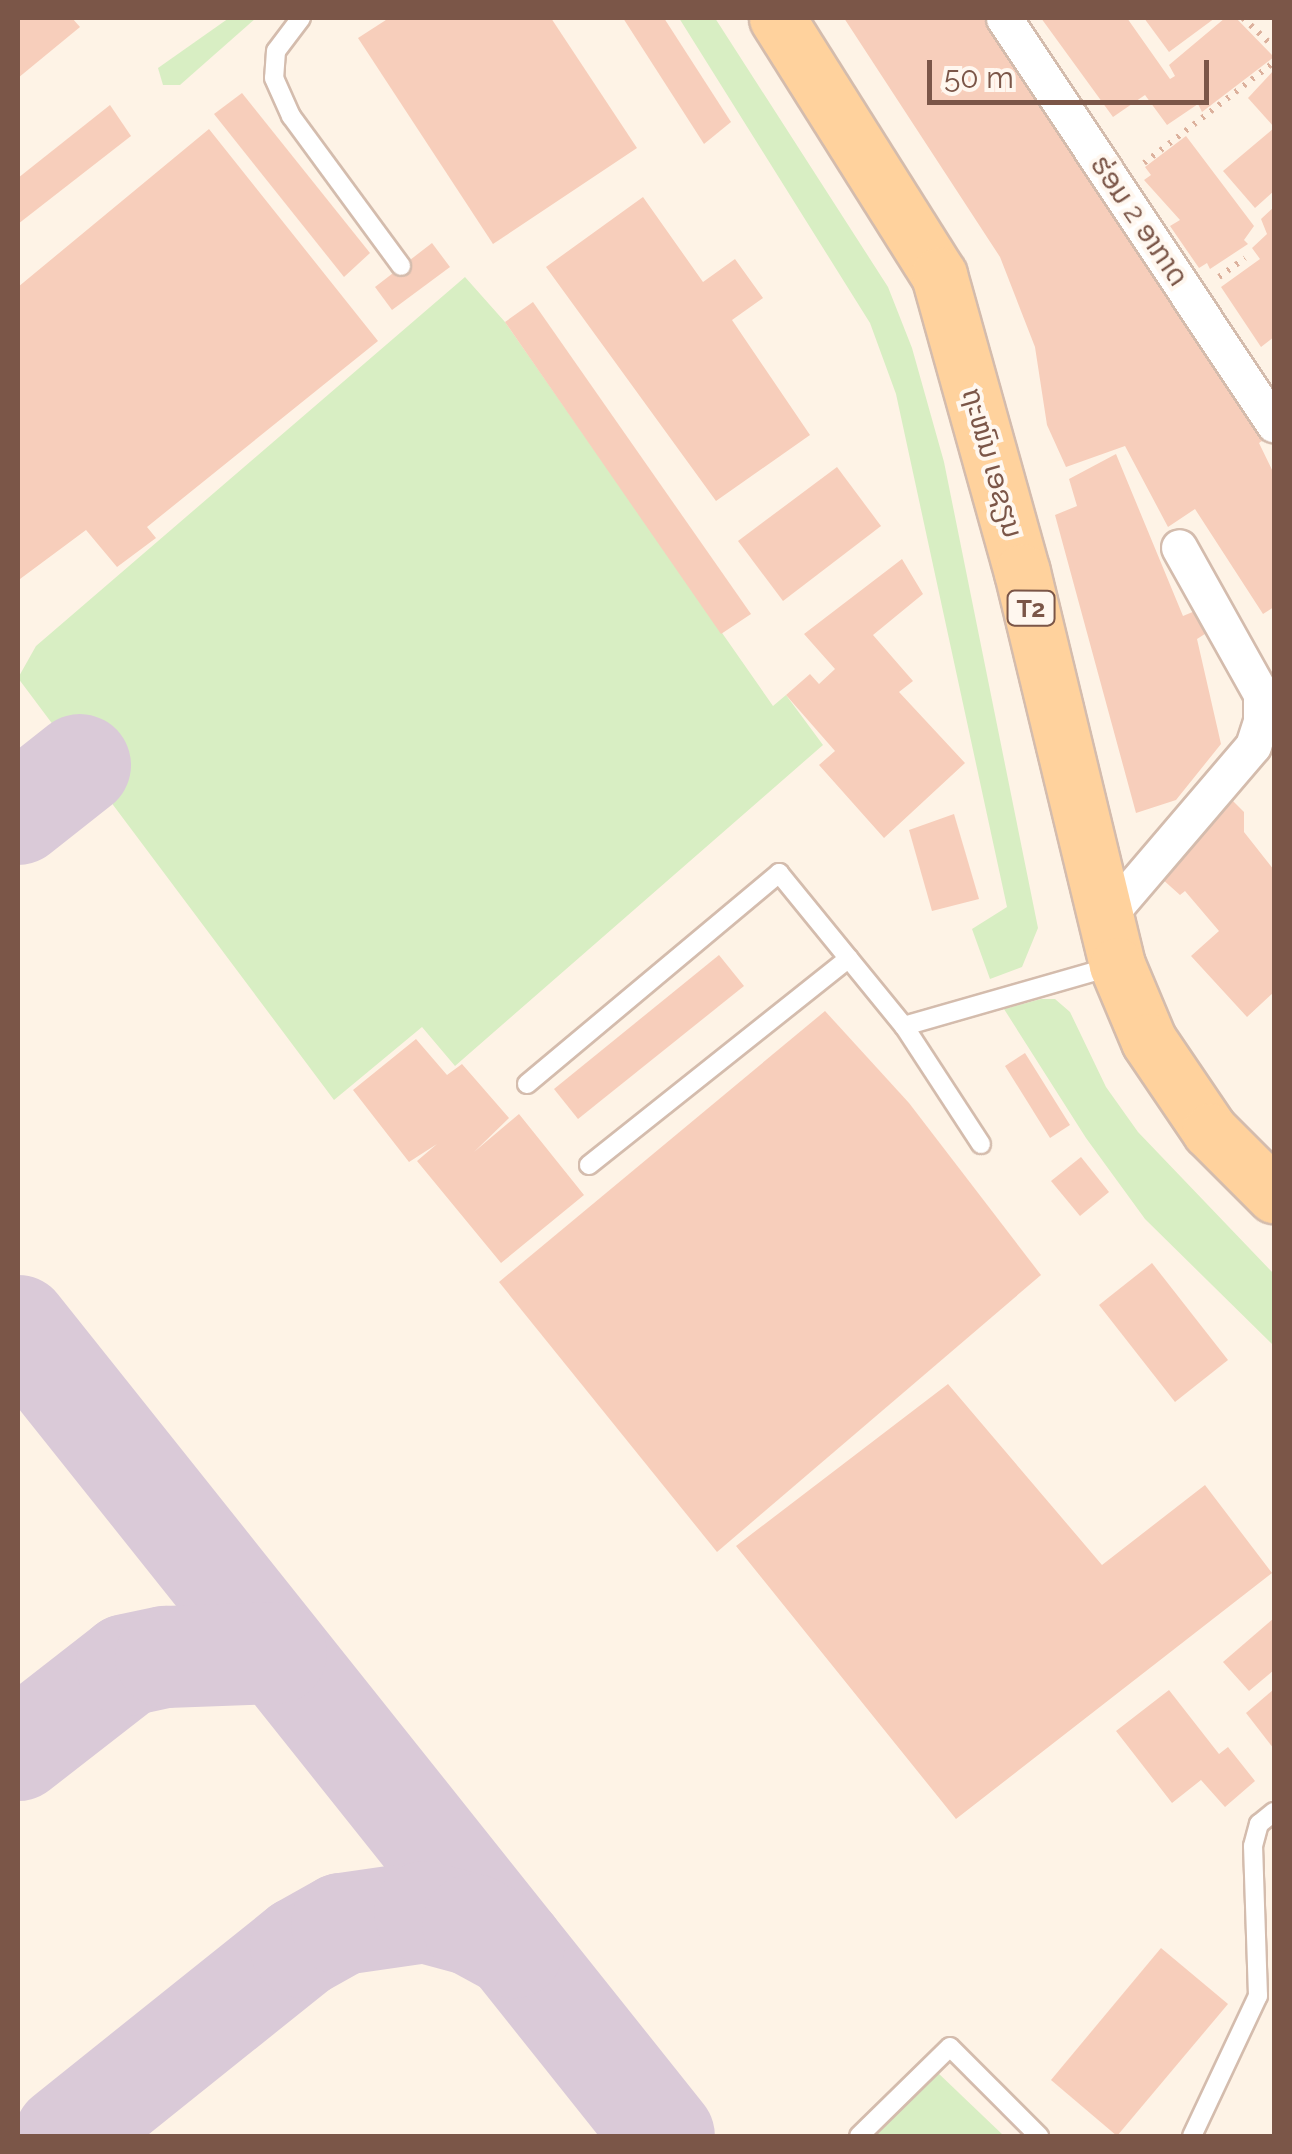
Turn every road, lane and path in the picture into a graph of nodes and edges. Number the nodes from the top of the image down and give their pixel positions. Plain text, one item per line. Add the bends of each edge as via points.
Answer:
1 (301, 18) edge
2 (777, 18) edge
3 (1004, 18) edge
4 (1243, 18) edge
5 (1274, 47) edge
6 (1274, 62) edge
7 (1115, 185) junction
8 (401, 266) dead end
9 (1274, 425) edge
10 (1179, 548) dead end
11 (1111, 941) junction
12 (849, 958) junction
13 (904, 1026) junction
14 (527, 1084) dead end
15 (981, 1144) dead end
16 (588, 1165) dead end
17 (1274, 1195) edge
18 (1274, 1812) edge
19 (859, 2136) edge
20 (1040, 2136) edge
21 (1192, 2136) edge

1 - 8 lane via 276,51 274,78 291,116
2 - 11 main road, ຖະໜົນ ເອຊຽນ / T2 via 940,275 1022,572
3 - 7 street, ຮ່ອມ 2 ອາກາດ
4 - 5 path
6 - 7 path
7 - 9 street, ຮ່ອມ 2 ອາກາດ
10 - 11 street via 1261,694 1261,720 1252,746
11 - 13 lane
11 - 17 main road, ຖະໜົນ ເອຊຽນ / T2 via 1150,1041 1210,1131
12 - 13 lane
12 - 14 lane via 779,874
12 - 16 lane
13 - 15 lane
18 - 21 lane via 1259,1824 1253,1846 1258,1996
19 - 20 lane via 950,2047

